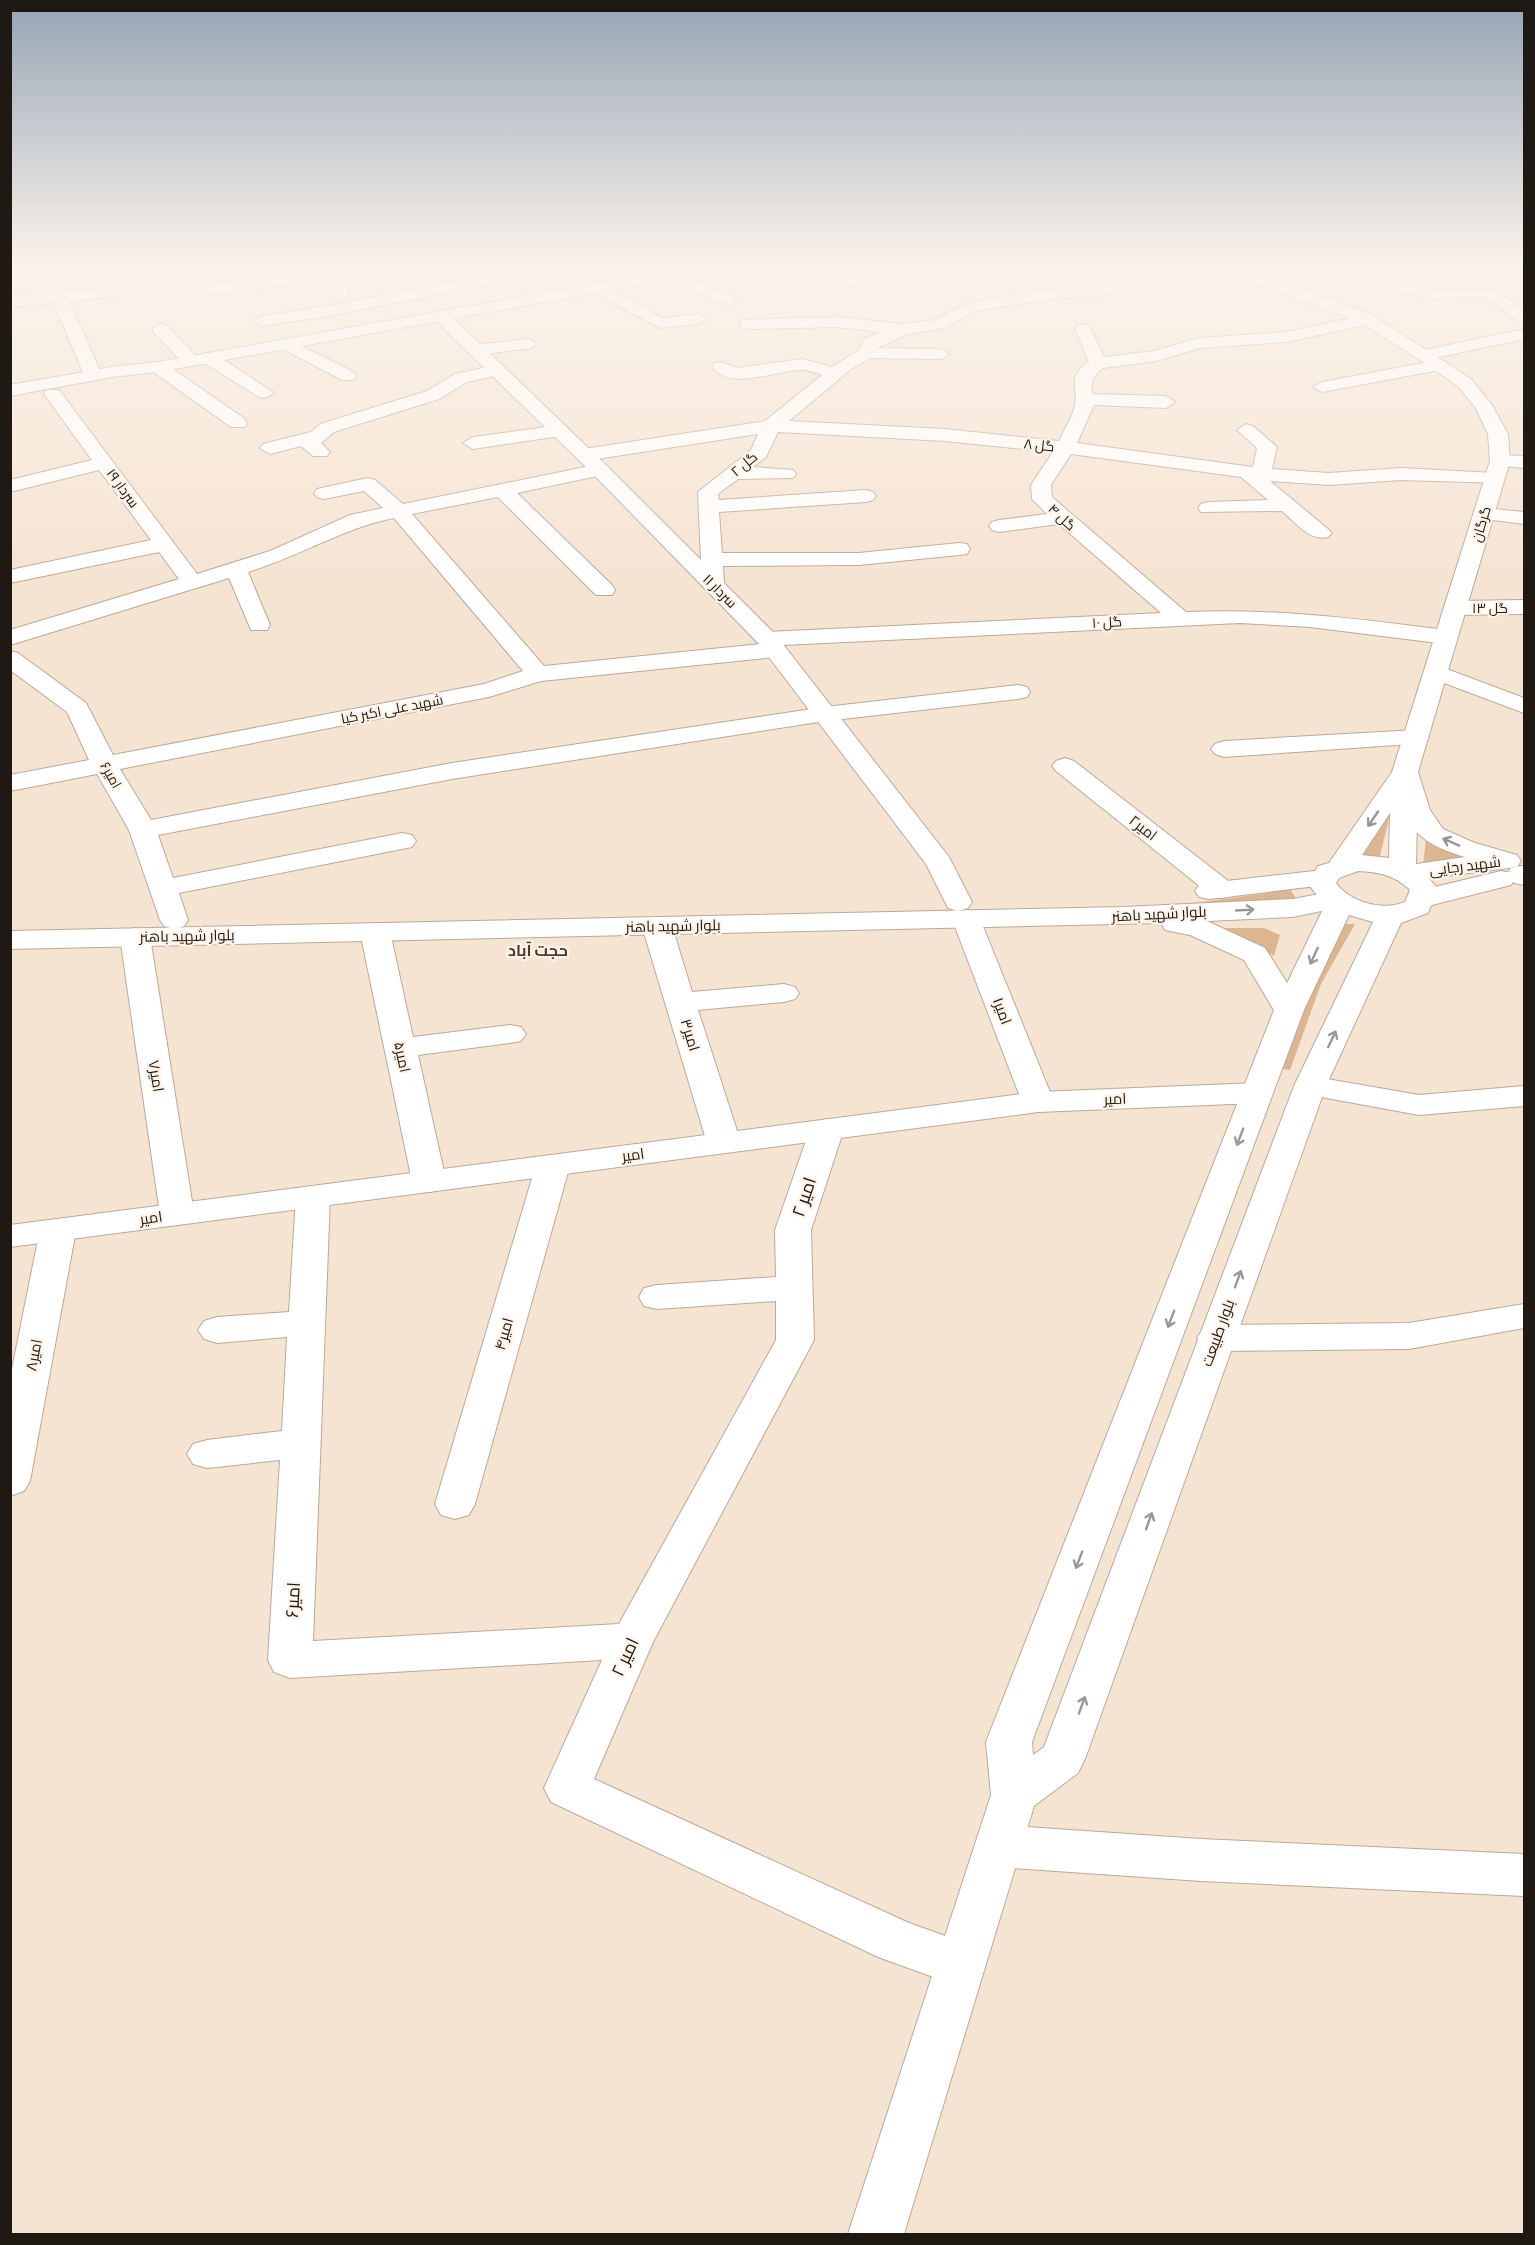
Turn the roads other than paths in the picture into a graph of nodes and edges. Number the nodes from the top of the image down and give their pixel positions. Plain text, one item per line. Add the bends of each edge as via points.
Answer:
1 (90, 368) edge
2 (152, 368) edge
3 (156, 368) edge
4 (159, 368) edge
5 (217, 368) edge
6 (332, 368) edge
7 (495, 368) edge
8 (722, 368) edge
9 (776, 368) edge
10 (816, 368) edge
11 (844, 368) edge
12 (1091, 368) edge
13 (1400, 368) edge
14 (1443, 368) edge
15 (497, 370) junction
16 (836, 373) junction
17 (93, 375) junction
18 (348, 376) dead end
19 (1322, 387) dead end
20 (10, 391) edge
21 (265, 393) dead end
22 (52, 394) junction
23 (1084, 399) junction
24 (10, 402) edge
25 (1166, 402) dead end
26 (238, 423) dead end
27 (771, 426) junction
28 (1246, 430) dead end
29 (560, 432) junction
30 (472, 443) dead end
31 (1066, 447) junction
32 (270, 448) dead end
33 (1524, 462) edge
34 (106, 463) junction
35 (592, 463) junction
36 (1497, 470) junction
37 (734, 473) junction
38 (1254, 473) junction
39 (786, 474) dead end
40 (10, 486) edge
41 (502, 489) junction
42 (324, 494) dead end
43 (866, 496) dead end
44 (1287, 505) junction
45 (709, 507) junction
46 (1208, 508) dead end
47 (398, 510) junction
48 (1484, 514) junction
49 (1061, 518) junction
50 (1524, 518) edge
51 (999, 526) dead end
52 (1321, 533) dead end
53 (164, 544) junction
54 (959, 549) dead end
55 (712, 560) junction
56 (236, 569) junction
57 (10, 577) edge
58 (192, 582) junction
59 (712, 584) junction
60 (604, 590) dead end
61 (1524, 607) edge
62 (1455, 608) junction
63 (1180, 618) junction
64 (259, 625) dead end
65 (1446, 637) junction
66 (10, 638) edge
67 (771, 644) junction
68 (10, 658) edge
69 (1436, 672) junction
70 (538, 674) junction
71 (1018, 692) dead end
72 (1524, 706) edge
73 (825, 714) junction
74 (1416, 738) junction
75 (1224, 749) dead end
76 (104, 764) junction
77 (1065, 766) dead end
78 (1405, 772) junction
79 (10, 783) edge
80 (143, 831) junction
81 (402, 841) dead end
82 (1520, 869) edge
83 (1404, 872) junction
84 (1335, 887) junction
85 (163, 888) junction
86 (1222, 890) junction
87 (1424, 898) junction
88 (962, 911) junction
89 (1391, 914) junction
90 (1123, 916) junction
91 (174, 920) junction
92 (10, 923) edge
93 (657, 926) junction
94 (375, 932) junction
95 (135, 937) junction
96 (10, 940) edge
97 (784, 993) dead end
98 (680, 1002) junction
99 (1289, 1010) junction
100 (510, 1034) dead end
101 (400, 1048) junction
102 (1310, 1086) junction
103 (1257, 1093) junction
104 (1524, 1096) edge
105 (1038, 1102) junction
106 (827, 1129) junction
107 (724, 1143) junction
108 (553, 1165) junction
109 (429, 1182) junction
110 (313, 1197) junction
111 (177, 1214) junction
112 (58, 1230) junction
113 (10, 1236) edge
114 (794, 1288) junction
115 (657, 1297) dead end
116 (1524, 1316) edge
117 (307, 1323) junction
118 (217, 1330) dead end
119 (1216, 1338) junction
120 (301, 1443) junction
121 (207, 1454) dead end
122 (10, 1481) edge
123 (455, 1504) dead end
124 (632, 1641) junction
125 (1014, 1795) junction
126 (999, 1845) junction
127 (1524, 1875) edge
128 (961, 1964) junction
129 (876, 2235) edge

1 - 17 street
2 - 17 street
3 - 22 street via 119,383
4 - 26 street
5 - 21 street
6 - 18 street
7 - 15 street, سردار ۱۱
8 - 9 street via 734,374
10 - 16 street
11 - 16 street, گل ۲
12 - 23 street, گل ۴ via 1082,387
13 - 19 street
14 - 36 street, گرگان via 1465,383 1484,405 1498,434
15 - 29 street, سردار ۱۱
15 - 32 street via 461,378 433,395 327,428 319,444
16 - 27 street, گل ۲
17 - 20 street
22 - 24 street
22 - 34 street, سردار ۱۹
23 - 25 street
23 - 31 street, گل ۴
27 - 31 street, گل ۸ via 889,430
27 - 35 street, گل ۸
27 - 37 street, گل ۲ via 759,453
28 - 38 street via 1267,447
29 - 30 street
29 - 35 street, سردار ۱۱
31 - 38 street, گل ۸ via 1176,472
31 - 49 street, گل ۴ via 1041,486 1042,499
33 - 36 street, گل ۸
34 - 40 street
34 - 53 street, سردار ۱۹
35 - 41 street, گل ۸
35 - 59 street, سردار ۱۱
36 - 38 street, گل ۸ via 1329,479
36 - 48 street, گرگان
37 - 39 street
37 - 45 street, گل ۲ via 708,492
38 - 44 street
41 - 47 street, گل ۸
41 - 60 street
42 - 47 street via 368,484
43 - 45 street
44 - 46 street
44 - 52 street
45 - 55 street, گل ۲
47 - 56 street, گل ۸ via 357,519 278,556
47 - 70 street
48 - 50 street
48 - 62 street, گرگان
49 - 51 street
49 - 63 street, گل ۴
53 - 57 street
53 - 58 street, سردار ۱۹
54 - 55 street via 858,558
55 - 59 street, گل ۲
56 - 58 street, گل ۸
56 - 64 street
58 - 66 street, گل ۸
59 - 67 street, سردار ۱۱
61 - 62 street, گل ۱۳
62 - 65 street, گرگان
63 - 65 street, گل ۱۰ via 1310,620
63 - 67 street, گل ۱۰
65 - 69 street, گرگان
67 - 70 street, شهید علی اکبر کیا
67 - 73 street, سردار ۱۱
68 - 76 street, امیر۶ via 77,708
69 - 72 street
69 - 74 street, گرگان
70 - 76 street, شهید علی اکبر کیا via 489,690
71 - 73 street
73 - 80 street via 452,771
73 - 88 street, سردار ۱۱ via 939,863
74 - 75 street
74 - 78 street, گرگان
76 - 79 street, شهید علی اکبر کیا
76 - 80 street, امیر۶
77 - 86 street, امیر۲
82 -> 78 street via 1428,831
78 - 83 street
78 -> 84 street
80 - 85 street, امیر۶
81 - 85 street
82 - 83 street, شهید رجایی
82 - 87 street, شهید رجایی
83 - 84 street via 1373,863
83 - 87 street via 1418,880
84 - 86 street, بلوار شهید باهنر
84 - 89 street via 1355,910
90 -> 84 street, بلوار شهید باهنر via 1293,908
84 -> 99 street
85 - 91 street, امیر۶
86 - 88 street, بلوار شهید باهنر
87 - 89 street, شهید رجایی via 1418,906
88 - 90 street, بلوار شهید باهنر
88 - 91 street, بلوار شهید باهنر
88 - 93 street, بلوار شهید باهنر
88 - 105 street, امیر۱
102 -> 89 street, بلوار طبیعت
90 - 99 street via 1197,927 1227,938 1255,954
91 - 92 street, بلوار شهید باهنر
93 - 94 street, بلوار شهید باهنر
93 - 98 street, امیر۳
94 - 95 street, بلوار شهید باهنر
94 - 101 street, امیر۵
95 - 96 street, بلوار شهید باهنر
95 - 111 street, امیر۷
97 - 98 street
98 - 107 street, امیر۳
99 - 103 street
100 - 101 street
101 - 109 street, امیر۵
102 - 104 street via 1419,1105
119 -> 102 street, بلوار طبیعت
103 - 105 street, امیر
103 -> 125 street via 1009,1742
105 - 106 street, امیر
106 - 107 street, امیر
106 - 114 street, امیر ۲ via 793,1230
107 - 108 street, امیر
108 - 109 street, امیر
108 - 123 street, امیر۴
109 - 110 street, امیر
110 - 111 street, امیر
110 - 117 street, امیر۶
111 - 112 street, امیر
112 - 113 street, امیر
112 - 122 street, امیر۸
114 - 115 street
114 - 124 street, امیر ۲ via 795,1340
116 - 119 street via 1409,1336
117 - 118 street
117 - 120 street, امیر۶
125 -> 119 street, بلوار طبیعت via 1062,1760
120 - 121 street
120 - 124 street, امیر۶ via 290,1660
124 - 128 street, امیر ۲ via 567,1788 896,1941
125 - 126 street
126 - 127 street via 1201,1860
126 - 128 street
128 - 129 street

